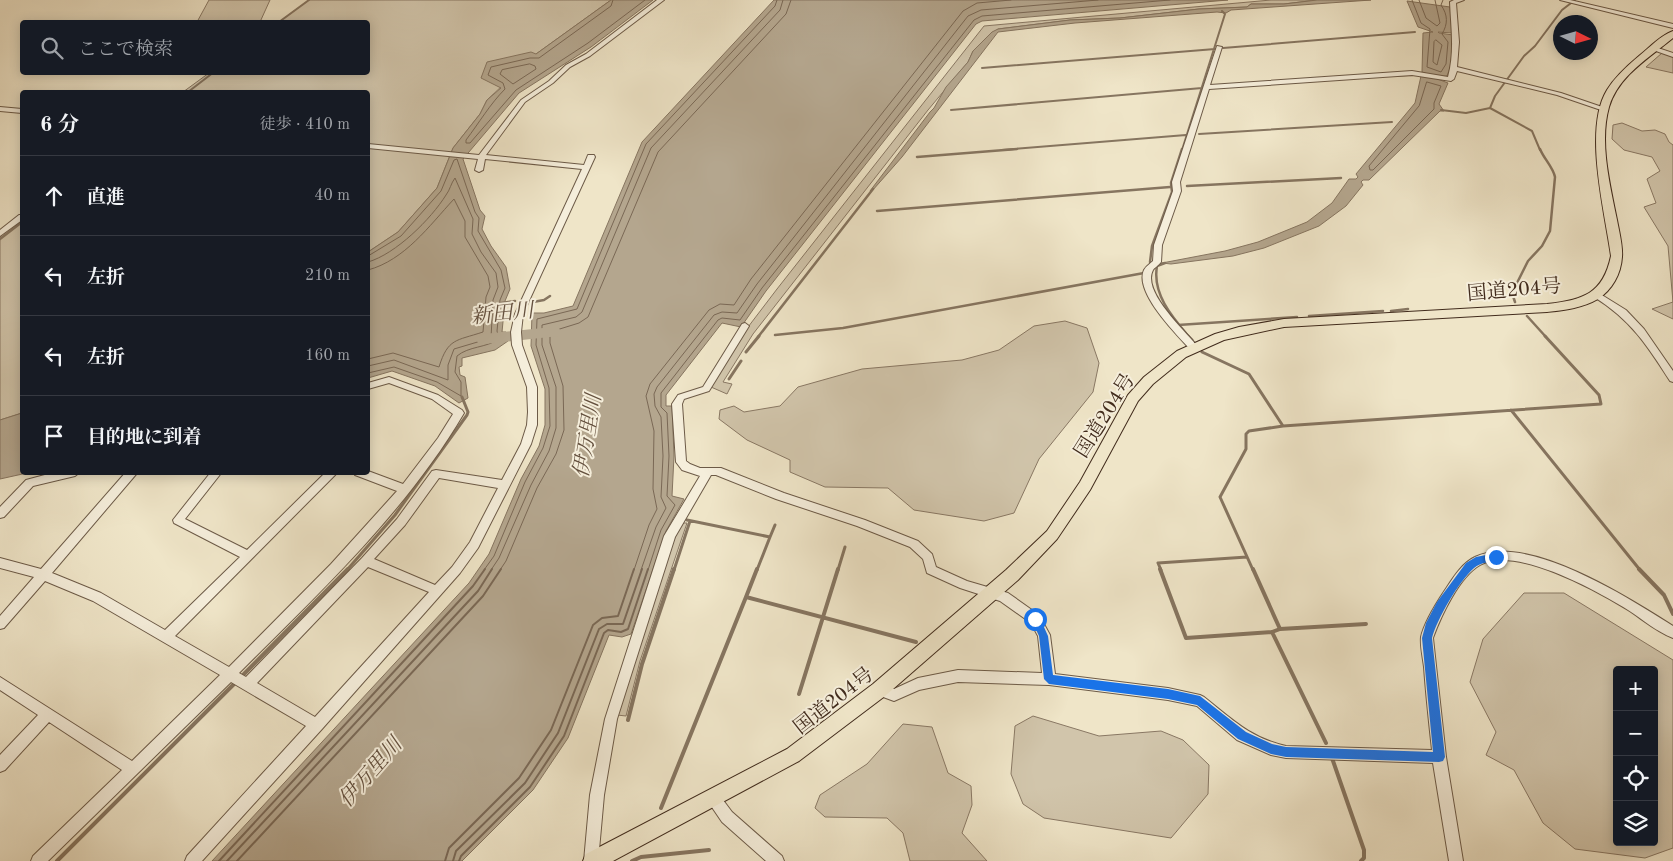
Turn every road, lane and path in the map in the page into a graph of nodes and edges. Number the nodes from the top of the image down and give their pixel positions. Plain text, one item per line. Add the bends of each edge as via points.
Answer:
1 (661, 0) edge
2 (1461, 0) edge
3 (1569, 1) edge
4 (1673, 26) edge
5 (1673, 34) edge
6 (1219, 46) dead end
7 (1655, 49) junction
8 (1673, 55) edge
9 (1454, 68) junction
10 (1207, 87) junction
11 (0, 109) edge
12 (1604, 109) junction
13 (20, 111) edge
14 (370, 146) edge
15 (478, 156) junction
16 (591, 157) dead end
17 (586, 167) junction
18 (479, 170) dead end
19 (20, 219) edge
20 (0, 234) edge
21 (1597, 295) junction
22 (745, 326) dead end
23 (1193, 347) junction
24 (1673, 379) edge
25 (370, 385) edge
26 (707, 473) junction
27 (62, 475) edge
28 (130, 475) edge
29 (215, 475) edge
30 (330, 475) edge
31 (367, 475) edge
32 (505, 485) junction
33 (403, 489) junction
34 (0, 514) edge
35 (248, 556) junction
36 (366, 561) junction
37 (0, 563) edge
38 (44, 575) junction
39 (438, 591) junction
40 (992, 592) junction
41 (0, 624) edge
42 (1673, 633) edge
43 (166, 637) junction
44 (230, 675) junction
45 (1049, 679) junction
46 (0, 683) edge
47 (247, 685) junction
48 (879, 690) junction
49 (48, 714) junction
50 (317, 725) junction
51 (1439, 757) junction
52 (0, 765) edge
53 (132, 769) junction
54 (712, 797) junction
55 (38, 861) edge
56 (192, 861) edge
57 (592, 861) edge
58 (777, 861) edge
59 (1456, 861) edge

1 - 15 street via 528,96
2 - 9 street via 1452,4 1456,42
3 - 4 street
5 - 7 highway
6 - 10 street
7 - 8 street
7 - 12 highway via 1616,84
9 - 10 street via 1451,79 1412,73
9 - 12 street via 1559,94
10 - 23 street via 1158,244 1157,262 1152,264 1147,278 1159,309
11 - 13 street
12 - 21 highway via 1602,155 1617,256 1611,278
14 - 15 street
15 - 17 street
15 - 18 street
16 - 17 street
17 - 32 street via 519,314 517,345 532,387 532,425
19 - 20 street
21 - 23 highway, 国道204号 via 1584,302 1547,308 1284,323 1241,330
21 - 24 street via 1630,318
22 - 26 street via 706,389 682,397 677,404 680,462
23 - 40 highway, 国道204号 via 1146,381 1133,398 1068,514 1034,555
25 - 33 street via 388,380 434,397 460,413
26 - 40 street via 717,471 914,544 928,557 931,570 964,585
26 - 57 street via 670,536 611,719 596,795
27 - 34 street via 30,482
28 - 38 street
29 - 35 street via 178,520
30 - 35 street
31 - 33 street
32 - 36 street via 436,474 401,522
32 - 39 street via 474,544
33 - 44 street via 330,573
35 - 43 street
36 - 39 street
36 - 47 street
37 - 38 street
38 - 41 street
38 - 43 street via 97,597
39 - 50 street
40 - 45 street via 1035,619 1044,636
40 - 48 highway, 国道204号
42 - 51 street via 1637,609 1542,562 1521,557 1479,560 1470,566 1441,605 1427,638
43 - 44 street
44 - 47 street
44 - 53 street
45 - 48 street via 958,676 918,684 894,694
45 - 51 street via 1200,701 1242,736 1271,749
46 - 49 street
47 - 50 street
48 - 54 highway, 国道204号 via 793,756
49 - 52 street
49 - 53 street
50 - 56 street
51 - 59 street
53 - 55 street
54 - 57 highway, 国道204号
54 - 58 street via 727,817

